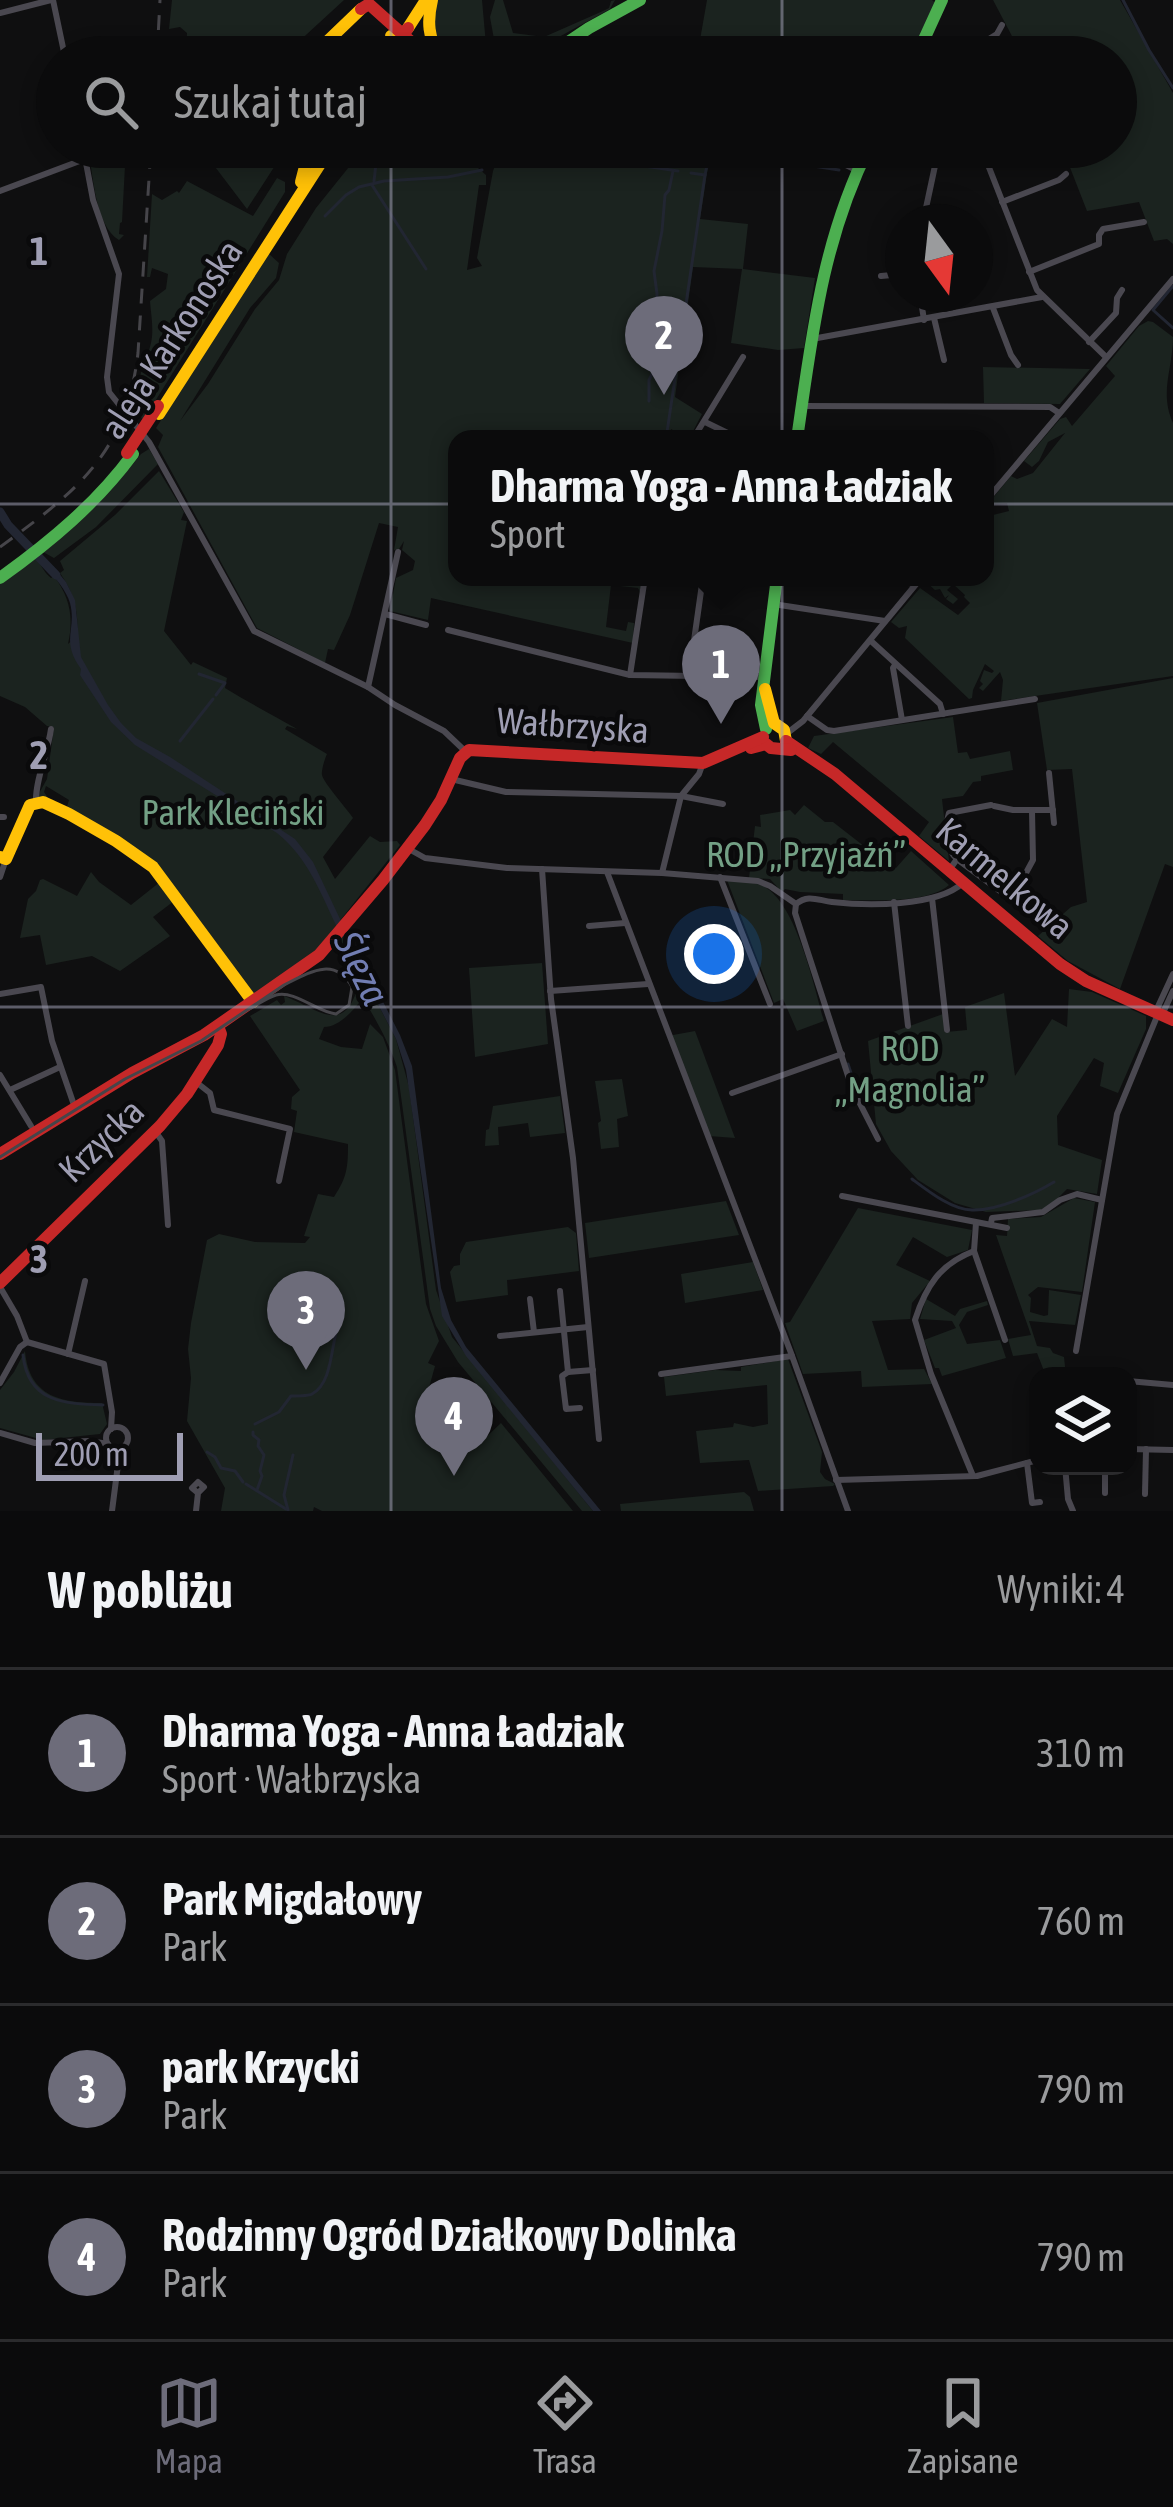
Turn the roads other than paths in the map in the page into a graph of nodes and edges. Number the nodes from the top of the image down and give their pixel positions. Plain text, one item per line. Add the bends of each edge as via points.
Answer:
1 (52, 0) edge
2 (425, 0) edge
3 (640, 0) edge
4 (942, 0) edge
5 (369, 3) edge
6 (0, 13) edge
7 (1002, 26) dead end
8 (60, 36) edge
9 (333, 36) edge
10 (398, 36) edge
11 (399, 36) edge
12 (429, 36) edge
13 (579, 36) edge
14 (928, 36) edge
15 (994, 36) edge
16 (64, 168) edge
17 (88, 168) edge
18 (306, 168) edge
19 (312, 168) edge
20 (314, 168) edge
21 (848, 168) edge
22 (935, 168) edge
23 (989, 168) edge
24 (856, 170) joint
25 (1066, 174) dead end
26 (301, 184) junction
27 (0, 191) edge
28 (1002, 202) junction
29 (927, 204) edge
30 (1144, 222) dead end
31 (1029, 272) junction
32 (880, 276) dead end
33 (885, 276) edge
34 (1173, 279) edge
35 (1122, 290) dead end
36 (1042, 297) junction
37 (993, 308) joint
38 (923, 312) edge
39 (969, 312) edge
40 (934, 318) junction
41 (924, 320) junction
42 (812, 339) junction
43 (1089, 342) junction
44 (743, 357) dead end
45 (1106, 357) junction
46 (944, 360) dead end
47 (1018, 365) dead end
48 (802, 406) junction
49 (158, 410) junction
50 (1059, 413) junction
51 (704, 421) junction
52 (698, 430) edge
53 (722, 430) edge
54 (798, 430) edge
55 (994, 491) edge
56 (398, 553) dead end
57 (0, 575) edge
58 (644, 586) edge
59 (702, 586) edge
60 (776, 586) edge
61 (915, 586) edge
62 (773, 604) junction
63 (385, 614) junction
64 (885, 621) junction
65 (425, 625) dead end
66 (448, 630) dead end
67 (869, 640) junction
68 (895, 665) junction
69 (631, 675) junction
70 (689, 676) junction
71 (908, 676) junction
72 (896, 680) junction
73 (763, 681) junction
74 (368, 687) junction
75 (1035, 699) dead end
76 (943, 714) junction
77 (806, 716) junction
78 (902, 720) junction
79 (51, 729) dead end
80 (776, 736) junction
81 (465, 752) junction
82 (704, 763) junction
83 (1049, 773) dead end
84 (451, 779) junction
85 (681, 796) junction
86 (43, 803) junction
87 (723, 804) dead end
88 (1053, 810) junction
89 (1032, 811) junction
90 (1054, 823) dead end
91 (407, 848) junction
92 (3, 858) edge
93 (953, 865) junction
94 (542, 869) junction
95 (607, 872) junction
96 (662, 873) junction
97 (0, 877) edge
98 (720, 878) junction
99 (963, 883) junction
100 (1003, 896) junction
101 (932, 898) junction
102 (894, 902) junction
103 (796, 904) junction
104 (995, 906) dead end
105 (625, 923) junction
106 (589, 926) dead end
107 (1173, 974) edge
108 (648, 984) junction
109 (550, 991) junction
110 (1173, 991) edge
111 (0, 994) edge
112 (253, 1002) junction
113 (770, 1004) dead end
114 (1162, 1015) edge
115 (218, 1026) junction
116 (908, 1026) dead end
117 (947, 1030) dead end
118 (842, 1054) junction
119 (61, 1066) junction
120 (0, 1075) edge
121 (196, 1082) junction
122 (10, 1090) junction
123 (732, 1093) dead end
124 (75, 1108) junction
125 (32, 1126) dead end
126 (155, 1131) junction
127 (878, 1139) dead end
128 (0, 1154) edge
129 (279, 1181) dead end
130 (842, 1196) dead end
131 (1102, 1200) junction
132 (976, 1222) junction
133 (168, 1225) dead end
134 (991, 1225) junction
135 (1007, 1228) dead end
136 (974, 1251) junction
137 (85, 1281) dead end
138 (0, 1285) edge
139 (560, 1291) dead end
140 (530, 1299) dead end
141 (588, 1327) junction
142 (563, 1330) junction
143 (534, 1333) junction
144 (500, 1336) dead end
145 (1005, 1340) dead end
146 (27, 1342) junction
147 (1076, 1351) dead end
148 (68, 1354) junction
149 (793, 1356) junction
150 (593, 1370) junction
151 (568, 1372) junction
152 (661, 1374) dead end
153 (1137, 1382) edge
154 (0, 1383) edge
155 (1173, 1385) edge
156 (580, 1408) dead end
157 (0, 1433) edge
158 (113, 1438) junction
159 (599, 1439) dead end
160 (1137, 1449) edge
161 (1146, 1449) junction
162 (1173, 1450) edge
163 (1027, 1462) joint
164 (1066, 1475) edge
165 (1106, 1475) edge
166 (973, 1476) junction
167 (836, 1480) junction
168 (198, 1493) dead end
169 (1105, 1493) dead end
170 (1145, 1494) dead end
171 (1040, 1502) dead end
172 (112, 1511) edge
173 (196, 1511) edge
174 (848, 1511) edge
175 (1073, 1511) edge

1 - 6 street
1 - 8 street
2 - 10 street, bridge
2 - 12 street
3 - 13 street
4 - 14 street
5 - 9 street
5 - 11 street
7 - 15 street
16 - 27 street
17 - 74 street via 119,274 110,392 149,442 254,631
18 - 26 street
19 - 26 street, aleja Karkonoska
20 - 49 street, aleja Karkonoska
21 - 24 street
22 - 29 street
23 - 28 street
24 - 42 street via 828,247
25 - 28 street
26 - 49 street, aleja Karkonoska
28 - 31 street
30 - 31 street via 1104,229 1099,244
31 - 36 street
32 - 33 street
34 - 45 street
35 - 43 street via 1116,313
36 - 37 street
36 - 43 street
37 - 47 street
38 - 41 street
39 - 40 street
40 - 41 street
40 - 46 street
41 - 42 street
42 - 48 street
43 - 45 street
44 - 51 street
45 - 50 street
48 - 50 street
48 - 54 street
49 - 57 street, aleja Karkonoska, bridge via 85,504
50 - 55 street
51 - 52 street
51 - 53 street
56 - 63 street
58 - 69 street
59 - 70 street
60 - 62 street
61 - 64 street, Wałbrzyska
62 - 64 street
62 - 73 street
63 - 65 street
63 - 74 street
64 - 67 street, Wałbrzyska
66 - 69 street
67 - 68 street
67 - 77 street, Wałbrzyska
68 - 71 street
68 - 72 street
69 - 70 street
70 - 73 street
71 - 72 street
71 - 76 street
72 - 78 street
73 - 80 street
74 - 81 street via 445,731
75 - 76 street
76 - 78 street
77 - 78 street via 834,731
77 - 80 street, Wałbrzyska
79 - 86 street via 35,793
80 - 82 street, Wałbrzyska
80 - 93 street, Karmelkowa
81 - 82 street, Wałbrzyska
81 - 84 street, Wałbrzyska
82 - 85 street
83 - 88 street
84 - 85 street via 524,794
84 - 91 street, Wałbrzyska
85 - 87 street
85 - 96 street
86 - 92 street via 28,808
86 - 112 street via 145,859
88 - 89 street
88 - 90 street
89 - 93 street via 993,805 950,813
89 - 100 street via 1033,860 1015,893
91 - 94 street via 425,858
91 - 112 street, Wałbrzyska via 308,964
92 - 97 street
93 - 99 street, Karmelkowa
93 - 100 street
94 - 95 street
94 - 109 street
95 - 96 street
95 - 105 street
96 - 98 street
98 - 103 street via 758,881
98 - 113 street
99 - 101 street
99 - 114 street, Karmelkowa via 1073,974
100 - 104 street
101 - 102 street
101 - 117 street
102 - 103 street
102 - 116 street
103 - 118 street
105 - 106 street
105 - 108 street
107 - 114 street
108 - 109 street
108 - 149 street
109 - 141 street
110 - 114 street
111 - 119 street via 41,987
112 - 115 street
114 - 131 street via 1117,1114
115 - 121 street, Krzycka via 219,1044
115 - 124 street
118 - 123 street
118 - 127 street
119 - 122 street
119 - 124 street
120 - 122 street
121 - 126 street, Krzycka
121 - 129 street via 210,1093 214,1111 290,1129
122 - 125 street
124 - 128 street
126 - 133 street
126 - 138 street, Krzycka
130 - 132 street
131 - 134 street via 1068,1196 1043,1212 992,1218
131 - 147 street
132 - 134 street
132 - 136 street
134 - 135 street
136 - 145 street
136 - 166 street via 948,1262 915,1320
137 - 148 street
138 - 146 street
139 - 142 street
140 - 143 street
141 - 142 street
141 - 150 street
142 - 143 street
142 - 151 street
143 - 144 street
146 - 148 street
146 - 154 street
148 - 158 street via 104,1364
149 - 152 street
149 - 167 street
150 - 151 street
150 - 159 street
151 - 156 street via 566,1409
153 - 155 street
157 - 158 street via 35,1444
158 - 172 street
160 - 161 street
161 - 162 street
161 - 170 street
163 - 166 street
163 - 171 street via 1032,1503
164 - 175 street
165 - 169 street
166 - 167 street
167 - 174 street
168 - 173 street

